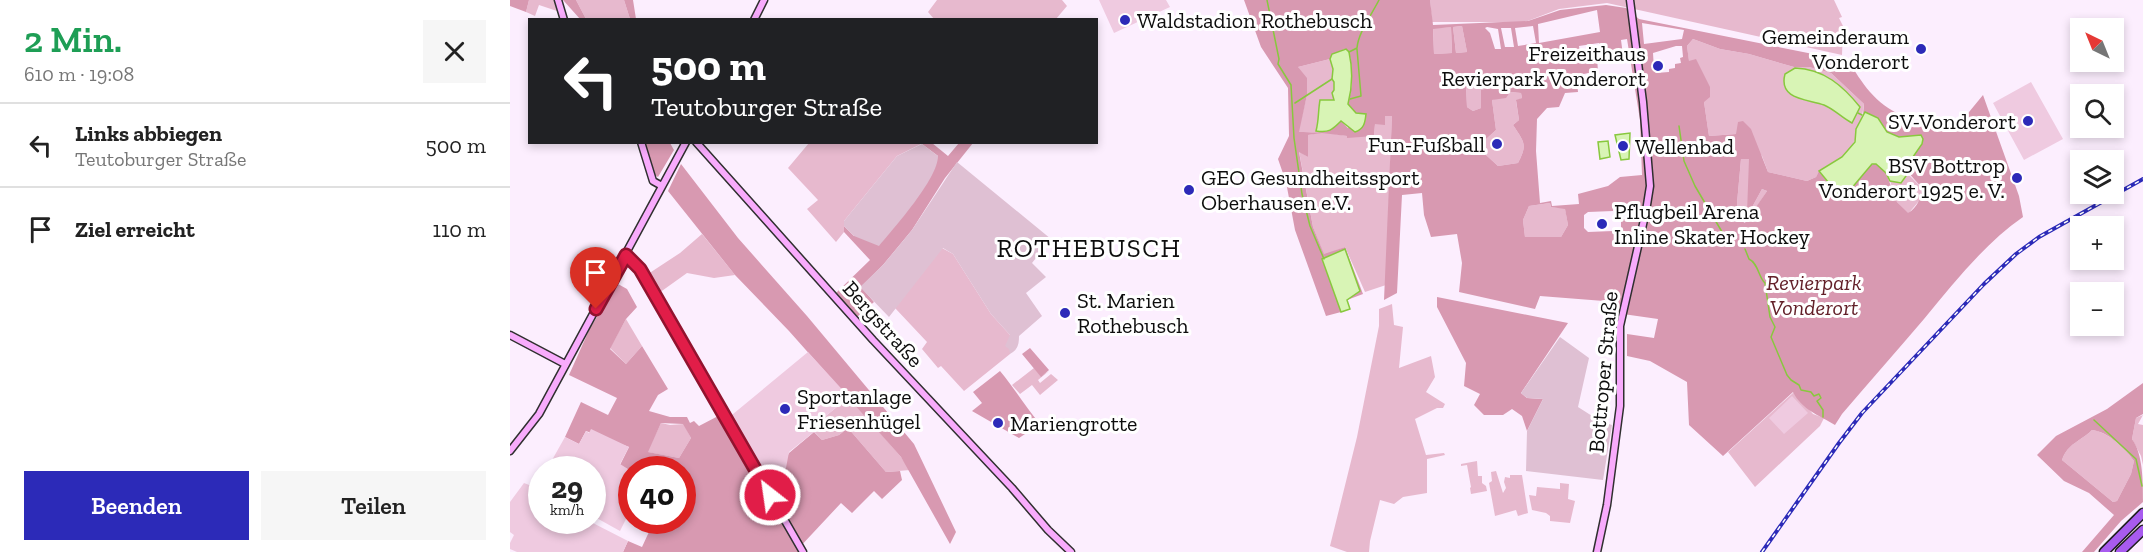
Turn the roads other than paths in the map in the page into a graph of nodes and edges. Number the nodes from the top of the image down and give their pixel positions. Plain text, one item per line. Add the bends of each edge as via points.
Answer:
1 (558, 0) edge
2 (764, 0) edge
3 (1630, 0) edge
4 (563, 18) edge
5 (755, 18) edge
6 (642, 144) edge
7 (685, 144) edge
8 (698, 144) edge
9 (663, 183) junction
10 (626, 255) junction
11 (510, 335) edge
12 (565, 364) junction
13 (510, 451) edge
14 (2143, 513) edge
15 (2143, 530) edge
16 (803, 552) edge
17 (1071, 552) edge
18 (1597, 552) edge
19 (2104, 552) edge
20 (2120, 552) edge

1 - 4 street
2 - 5 street
3 - 18 street, Bottroper Straße via 1650,186 1620,326 1620,405
6 - 9 street via 653,181
7 - 9 street
8 - 17 street, Bergstraße via 881,349
9 - 10 street
10 - 12 street
10 - 16 street via 640,269
11 - 12 street
12 - 13 street via 539,414
14 - 19 highway
15 - 20 highway

